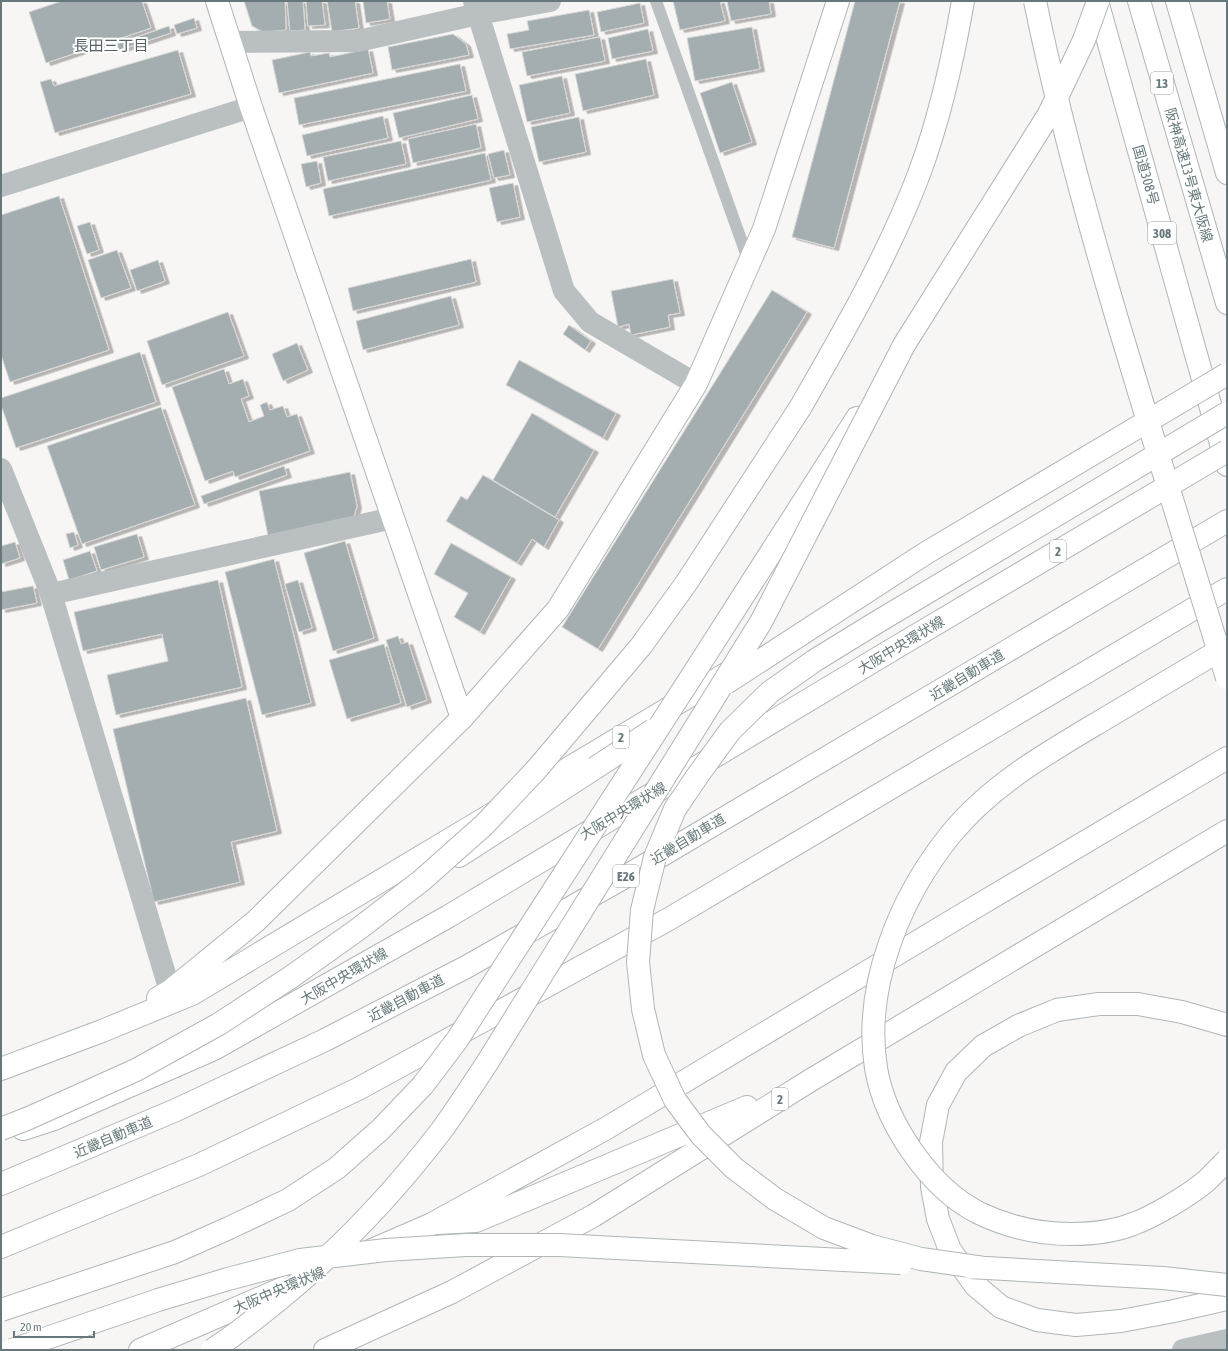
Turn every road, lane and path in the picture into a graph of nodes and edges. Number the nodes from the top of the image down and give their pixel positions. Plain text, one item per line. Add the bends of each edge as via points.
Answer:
1 (217, 1) edge
2 (550, 1) edge
3 (656, 1) edge
4 (838, 1) edge
5 (963, 1) edge
6 (1035, 1) edge
7 (1097, 1) edge
8 (1139, 1) edge
9 (1177, 1) edge
10 (476, 7) edge
11 (230, 42) junction
12 (251, 107) junction
13 (1227, 173) edge
14 (1, 186) edge
15 (749, 263) junction
16 (1227, 302) edge
17 (904, 345) junction
18 (1227, 375) edge
19 (696, 384) junction
20 (1205, 387) junction
21 (1227, 413) edge
22 (1227, 451) edge
23 (1227, 465) edge
24 (1, 468) edge
25 (393, 518) junction
26 (1227, 521) edge
27 (1227, 589) edge
28 (51, 594) junction
29 (1227, 646) edge
30 (1227, 678) edge
31 (462, 718) junction
32 (1227, 758) edge
33 (1227, 831) edge
34 (421, 880) junction
35 (170, 991) junction
36 (1227, 1025) edge
37 (102, 1031) junction
38 (1, 1069) edge
39 (811, 1080) junction
40 (1, 1129) edge
41 (1, 1136) edge
42 (1227, 1160) edge
43 (1, 1184) edge
44 (432, 1224) junction
45 (1, 1247) edge
46 (984, 1268) junction
47 (1227, 1285) edge
48 (1227, 1298) edge
49 (1, 1310) edge
50 (1227, 1340) edge
51 (12, 1350) edge
52 (140, 1350) edge
53 (212, 1350) edge
54 (325, 1350) edge
55 (1183, 1350) edge

1 - 11 main road
2 - 10 street
3 - 15 lane
4 - 15 main road via 764,229
5 - 34 main road, bridge via 945,90 919,174 885,252 844,332 800,408 687,582 641,646 536,770 484,825
6 - 30 main road, bridge via 1065,137 1098,255
7 - 17 main road, bridge via 1084,40 1049,114
7 - 20 main road, 国道308号 / 308
8 - 16 main road, 阪神高速13号東大阪線 / 13
9 - 13 main road
10 - 11 street via 358,41
10 - 19 street via 564,291 590,322
11 - 12 main road
12 - 14 street
12 - 25 main road
15 - 19 main road
17 - 49 main road, bridge via 457,1040 423,1085 381,1130 337,1168 288,1200 230,1228 175,1252
17 - 53 main road, bridge via 760,622 487,1063 441,1130 351,1236 289,1293
18 - 20 main road, 2
18 - 34 main road, bridge via 926,553
19 - 31 main road via 558,609
20 - 23 main road, 国道308号 / 308
20 - 37 main road, 2 via 192,994
21 - 46 main road, bridge via 874,624 770,692 730,730 698,775 675,809 655,857 642,910 638,962 643,1009 654,1055 675,1100 701,1135 734,1168 757,1186 824,1228 872,1246 921,1259
22 - 41 main road, 大阪中央環状線 / 2, bridge via 449,916 214,1050 54,1119
24 - 28 street
25 - 28 street
25 - 31 main road
26 - 43 main road, 近畿自動車道 / E26, bridge via 643,866 468,966 325,1040 176,1110
27 - 45 main road, bridge via 669,919 358,1089 199,1165
28 - 35 street
29 - 42 main road, bridge via 1029,764 987,797 951,834 924,872 887,950 879,984 873,1030 876,1069 886,1102 900,1132 922,1165 948,1192 978,1212 1014,1226 1050,1234 1094,1234 1132,1224 1167,1207 1203,1183
31 - 35 main road via 256,921
32 - 44 main road, 大阪中央環状線 via 605,1129
33 - 39 main road, 2
34 - 40 main road, bridge via 291,977 218,1024 136,1070
35 - 37 main road
36 - 48 main road, bridge via 1182,1012 1138,1004 1099,1004 1056,1010 1018,1026 983,1046 956,1072 938,1105 931,1142 932,1187 938,1219 950,1250 974,1285 1001,1307 1037,1320 1076,1325 1121,1321
37 - 38 main road, 2
39 - 44 main road via 476,1221
39 - 54 main road, 2 via 593,1216 452,1292
44 - 52 main road, 大阪中央環状線
46 - 47 main road, bridge via 1163,1278
46 - 51 main road, bridge via 560,1245 466,1245 386,1250 300,1260 228,1279
50 - 55 street

